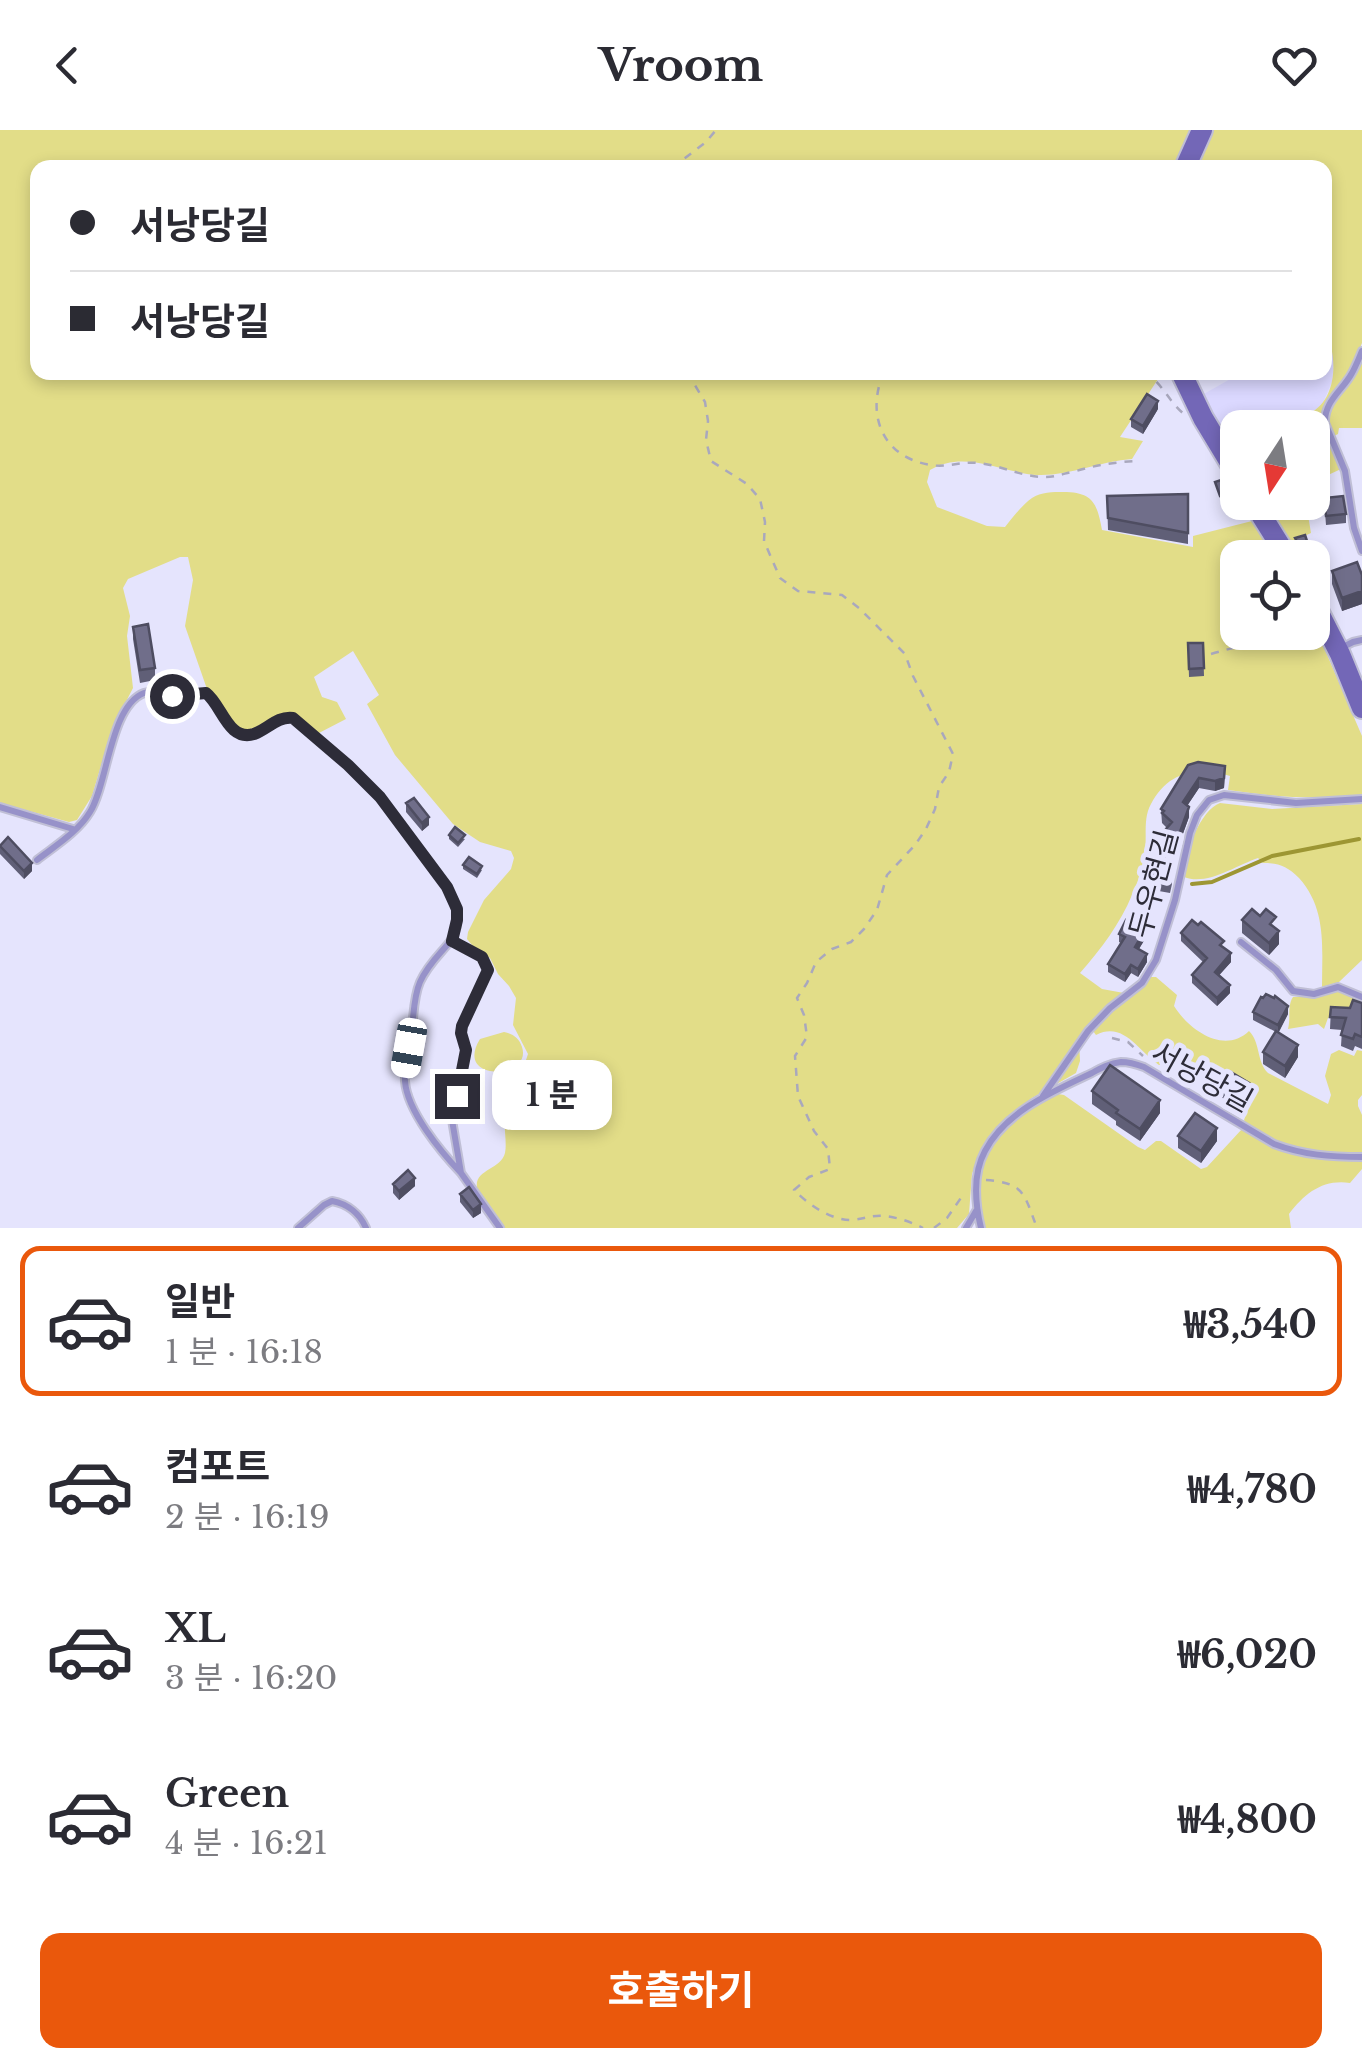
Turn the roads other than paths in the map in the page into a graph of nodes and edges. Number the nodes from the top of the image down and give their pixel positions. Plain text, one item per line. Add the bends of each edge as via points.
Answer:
1 (1202, 130) edge
2 (1189, 160) edge
3 (1362, 350) edge
4 (1185, 380) edge
5 (1220, 446) edge
6 (1362, 552) edge
7 (1362, 640) edge
8 (1330, 642) edge
9 (1333, 649) junction
10 (1362, 708) edge
11 (1362, 799) edge
12 (0, 807) edge
13 (74, 830) junction
14 (37, 860) dead end
15 (452, 941) junction
16 (1241, 942) dead end
17 (1362, 996) edge
18 (1042, 1098) junction
19 (1362, 1157) edge
20 (461, 1172) junction
21 (977, 1210) junction
22 (298, 1228) edge
23 (366, 1228) edge
24 (500, 1228) edge
25 (966, 1228) edge
26 (982, 1228) edge

1 - 2 main road
3 - 6 lane via 1327,407 1325,422 1346,472
4 - 5 main road
7 - 9 lane
8 - 9 main road
9 - 10 main road
11 - 18 lane, 두우현길 via 1209,800 1190,833 1156,960 1088,1032
12 - 13 lane
13 - 14 lane
13 - 15 lane via 96,800 123,714 142,694 206,693 230,727 245,735 288,716 380,797 447,887 457,909
15 - 20 lane via 482,957 488,970 461,1033 466,1050 452,1120
15 - 20 lane via 418,985 405,1081 416,1112
16 - 17 lane via 1292,991 1338,987
18 - 19 lane, 서낭당길 via 1103,1067 1132,1063 1274,1144 1305,1154
18 - 21 lane, 서낭당길 via 990,1143 979,1167
20 - 24 lane
21 - 25 lane
21 - 26 lane, 서낭당길
22 - 23 lane via 324,1205 338,1202

